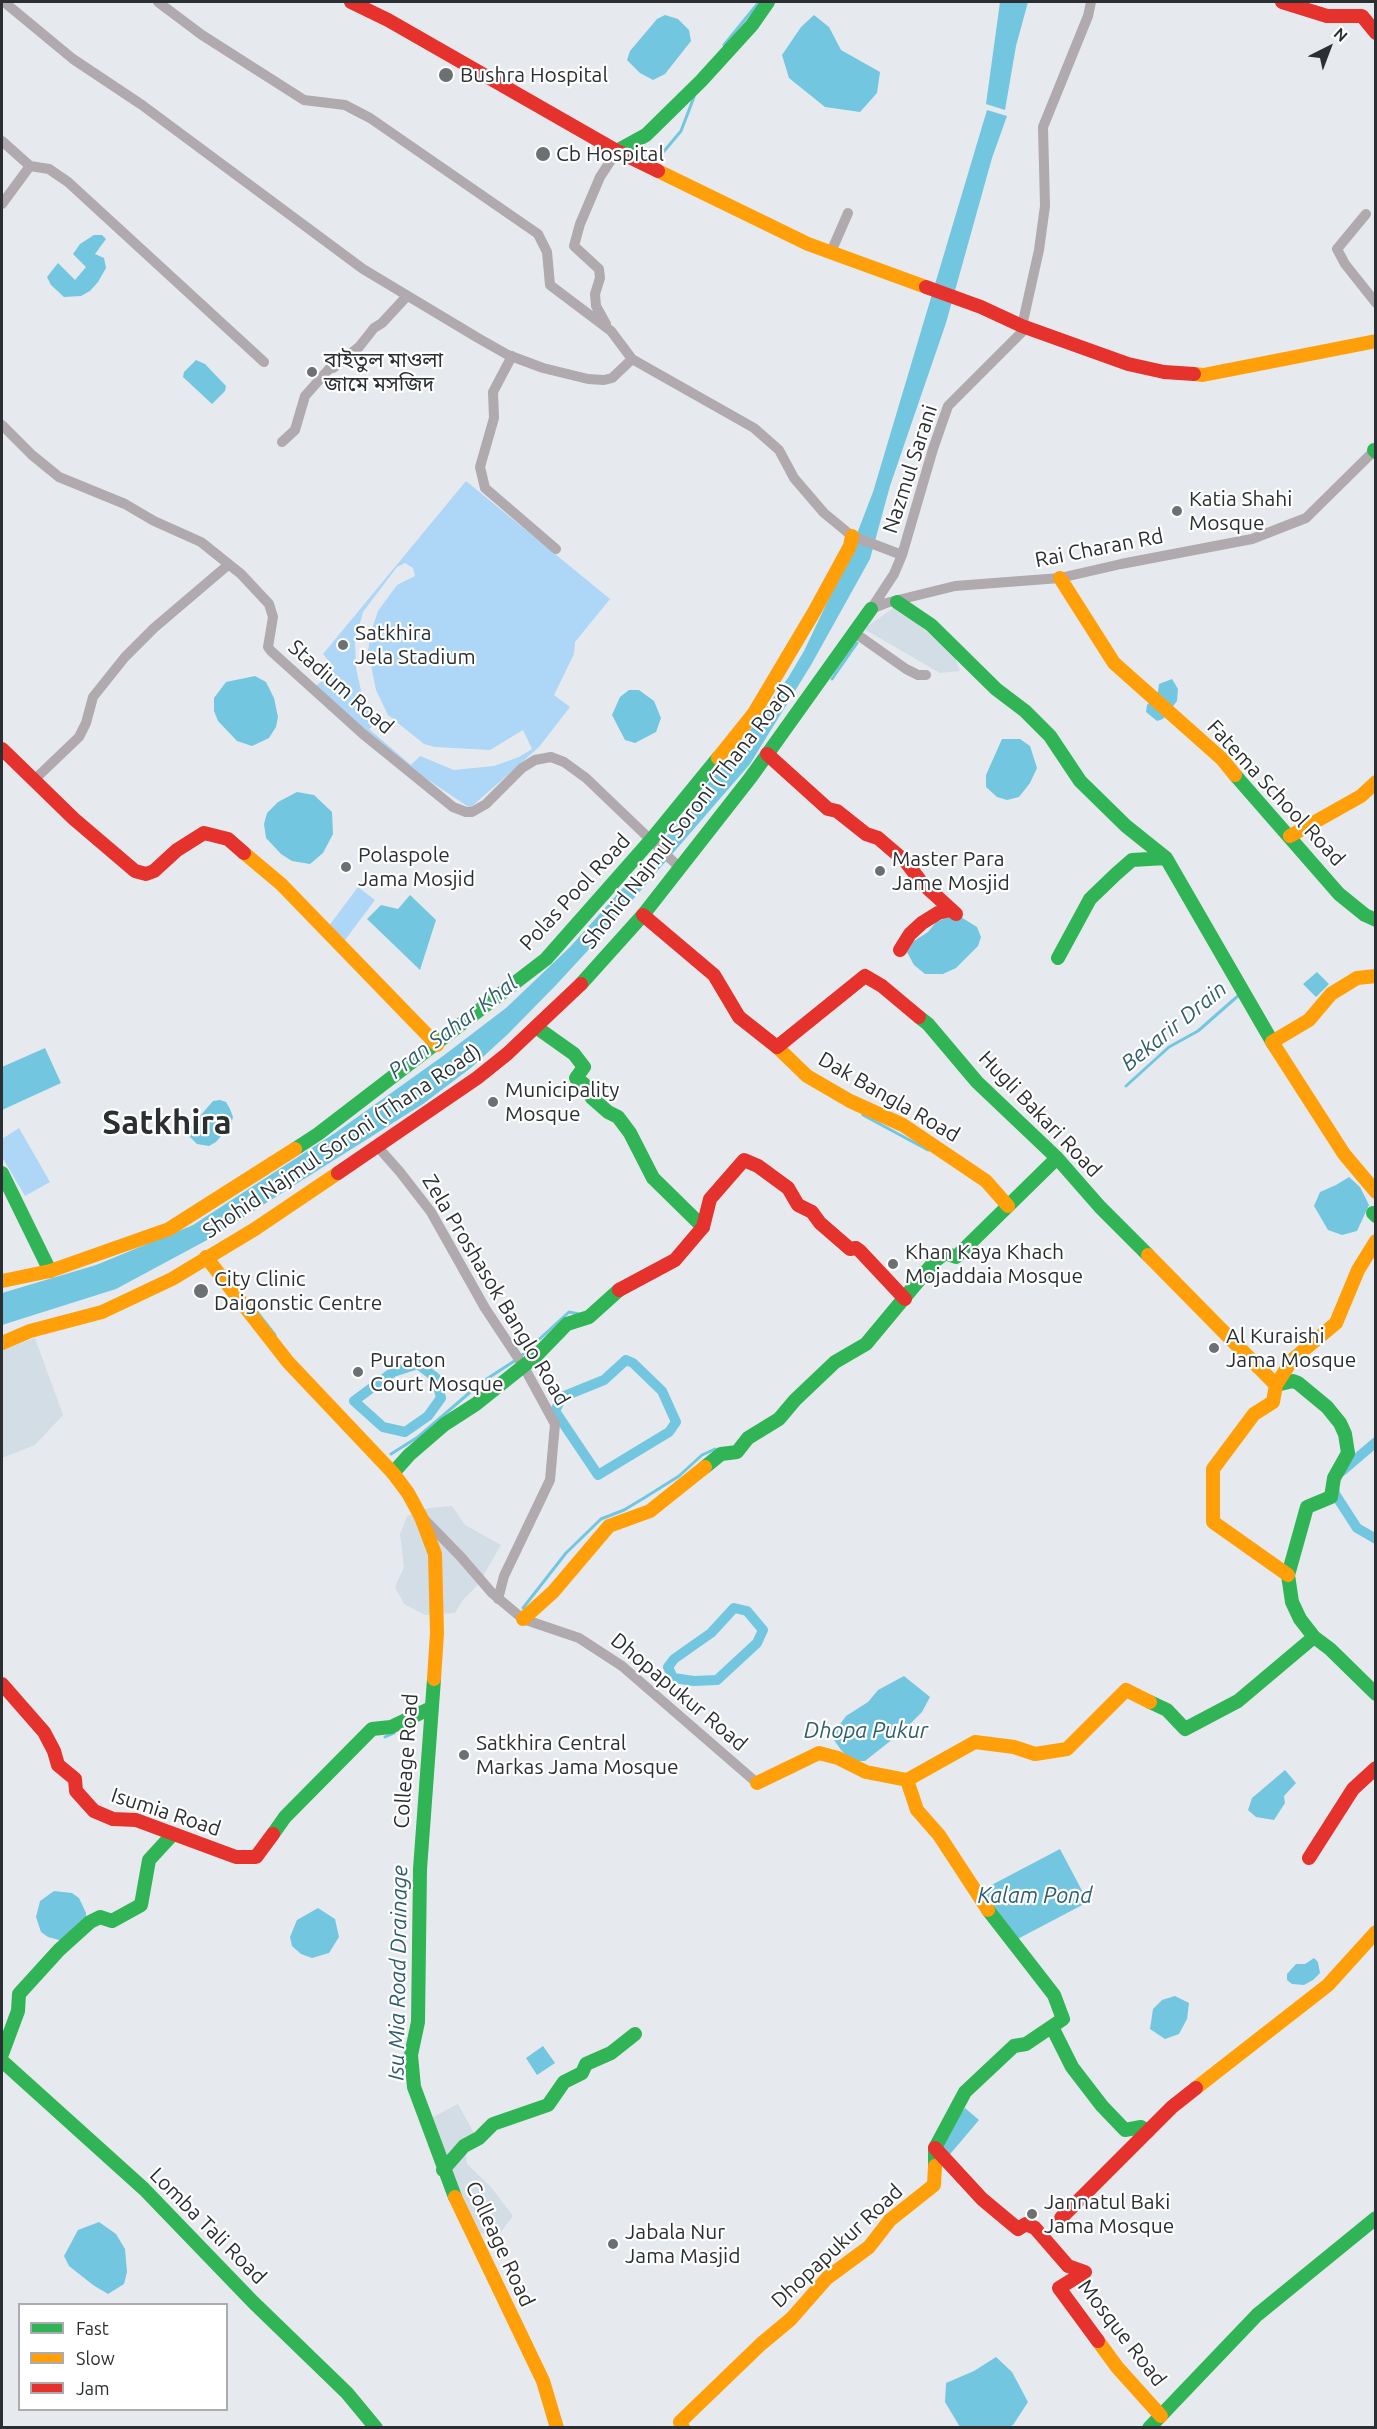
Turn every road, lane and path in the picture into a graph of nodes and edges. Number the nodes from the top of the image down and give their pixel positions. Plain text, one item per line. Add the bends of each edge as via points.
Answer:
1 (4, 2) edge
2 (158, 2) edge
3 (351, 2) edge
4 (768, 2) edge
5 (1091, 2) edge
6 (1282, 2) edge
7 (1376, 33) edge
8 (2, 141) edge
9 (618, 151) junction
10 (30, 166) junction
11 (2, 204) edge
12 (848, 213) dead end
13 (1365, 214) dead end
14 (831, 252) junction
15 (407, 296) junction
16 (1376, 303) edge
17 (1024, 326) junction
18 (611, 331) junction
19 (1376, 340) edge
20 (512, 356) junction
21 (632, 359) junction
22 (264, 362) dead end
23 (2, 425) edge
24 (282, 442) dead end
25 (1375, 450) edge
26 (852, 536) junction
27 (556, 549) dead end
28 (902, 555) junction
29 (228, 565) junction
30 (1060, 578) junction
31 (897, 602) junction
32 (871, 609) junction
33 (855, 633) junction
34 (926, 675) dead end
35 (2, 750) edge
36 (767, 754) junction
37 (34, 780) junction
38 (1376, 782) edge
39 (1290, 836) junction
40 (651, 840) junction
41 (1166, 858) junction
42 (679, 867) junction
43 (643, 915) junction
44 (1376, 920) edge
45 (900, 950) dead end
46 (1058, 958) dead end
47 (1376, 976) edge
48 (536, 1027) junction
49 (1272, 1042) junction
50 (437, 1045) junction
51 (777, 1047) junction
52 (377, 1146) junction
53 (1057, 1158) junction
54 (2, 1173) edge
55 (1376, 1192) edge
56 (1008, 1206) junction
57 (703, 1227) junction
58 (1376, 1241) edge
59 (206, 1257) junction
60 (50, 1271) junction
61 (2, 1281) edge
62 (905, 1299) junction
63 (2, 1343) edge
64 (524, 1367) junction
65 (1276, 1385) junction
66 (393, 1473) junction
67 (421, 1517) junction
68 (1288, 1575) junction
69 (498, 1599) junction
70 (523, 1619) junction
71 (1314, 1637) junction
72 (4, 1692) edge
73 (1376, 1694) edge
74 (431, 1708) junction
75 (1376, 1767) edge
76 (907, 1780) junction
77 (757, 1783) joint
78 (172, 1835) junction
79 (1309, 1858) dead end
80 (1376, 1932) edge
81 (1052, 2027) junction
82 (635, 2034) dead end
83 (2, 2054) edge
84 (2, 2061) edge
85 (1148, 2131) junction
86 (935, 2148) junction
87 (443, 2169) junction
88 (1060, 2218) dead end
89 (1376, 2218) edge
90 (1161, 2416) junction
91 (376, 2427) edge
92 (557, 2427) edge
93 (683, 2427) edge
94 (1149, 2427) edge

1 - 15 street via 73,59 142,105 363,269
2 - 18 street via 202,35 304,99 345,105 370,118 538,234 547,252 550,285
3 - 9 main road
4 - 9 main road via 701,81 646,135
5 - 17 street via 1043,127 1045,206
6 - 7 main road via 1327,16 1362,16
8 - 10 street
9 - 14 main road
9 - 18 street via 600,177 574,246 599,269 596,306
10 - 11 street
10 - 22 street via 49,169 69,182
12 - 14 street
13 - 16 street via 1337,249
14 - 17 main road
15 - 20 street
15 - 24 street via 305,396 295,430
17 - 19 main road via 1128,364 1203,375
17 - 28 street, Nazmul Sarani via 948,406
18 - 21 street
20 - 21 street via 567,375 604,380 612,378
20 - 27 street via 493,392 494,418 480,467 485,488
21 - 26 street via 754,428 779,450 794,478 824,513
23 - 29 street, Stadium Road via 59,477 201,542
25 - 30 street, Rai Charan Rd via 1306,518 1252,539
26 - 28 street
26 - 40 main road, Polas Pool Road via 850,546 754,713
28 - 32 street, Nazmul Sarani
29 - 37 street via 154,628 118,665 93,697 79,737
29 - 40 street, Stadium Road via 269,604 273,617 268,647 271,651 363,734 453,807 472,812 486,804 522,768 551,757 586,778
30 - 31 street, Rai Charan Rd via 956,586
30 - 39 main road, Fatema School Road via 1114,663 1222,759
31 - 32 street, Rai Charan Rd
31 - 41 main road via 931,625 996,689 1025,711 1050,736 1080,781
32 - 33 main road, Shohid Najmul Soroni (Thana Road)
33 - 34 street via 906,669
33 - 36 main road, Shohid Najmul Soroni (Thana Road)
35 - 37 main road
36 - 42 main road, Shohid Najmul Soroni (Thana Road)
36 - 45 main road via 828,809 878,838 953,912 938,913 922,922
37 - 50 main road via 135,871 154,871 187,842 204,833 228,839 281,884
38 - 39 main road via 1361,796
39 - 44 main road, Fatema School Road via 1340,894
40 - 42 street, Stadium Road
40 - 50 main road, Polas Pool Road via 546,958
41 - 46 main road via 1132,860 1116,874 1090,899
41 - 49 main road
42 - 43 main road, Shohid Najmul Soroni (Thana Road)
43 - 48 main road, Shohid Najmul Soroni (Thana Road)
43 - 51 main road via 714,975 739,1017
47 - 49 main road via 1357,978 1331,994 1310,1020
48 - 52 main road, Shohid Najmul Soroni (Thana Road) via 477,1078
48 - 57 main road via 574,1054 584,1067 576,1078 592,1098 618,1116 653,1178
49 - 55 main road via 1344,1154
50 - 60 main road, Polas Pool Road via 318,1134 169,1228
51 - 53 main road, Hugli Bakari Road via 865,976 928,1024 977,1082
51 - 56 main road, Dak Bangla Road via 807,1076 903,1125 978,1176
52 - 59 main road, Shohid Najmul Soroni (Thana Road)
52 - 64 street, Zela Proshasok Banglo Road via 431,1212 484,1308
53 - 56 main road
53 - 65 main road, Hugli Bakari Road via 1100,1207
54 - 60 main road
56 - 62 main road via 956,1257 945,1253 934,1261
57 - 62 main road via 710,1199 744,1160 750,1161 788,1188 798,1205 812,1212 850,1249 860,1251
57 - 64 main road via 675,1260 621,1287 589,1317 567,1324
58 - 65 main road via 1358,1270 1336,1323 1292,1360
59 - 63 main road, Shohid Najmul Soroni (Thana Road) via 140,1296
59 - 66 main road, Colleage Road via 288,1362
60 - 61 main road, Polas Pool Road
62 - 70 main road via 866,1344 836,1362 779,1419 748,1438 737,1452 721,1454 651,1511 609,1526 553,1592
64 - 66 main road via 445,1424
64 - 69 street, Zela Proshasok Banglo Road via 555,1424 550,1480 504,1576
65 - 68 main road via 1273,1402 1254,1414 1213,1469 1214,1522
65 - 68 main road via 1298,1383 1327,1407 1340,1423 1348,1453 1334,1478 1330,1497 1307,1507
66 - 67 main road, Colleage Road
67 - 69 street, Dhopapukur Road
67 - 74 main road, Colleage Road via 435,1554 437,1583
68 - 71 main road via 1292,1602
69 - 70 street, Dhopapukur Road
70 - 77 street, Dhopapukur Road via 579,1638 622,1666
71 - 73 main road
71 - 76 main road via 1238,1701 1185,1729 1167,1710 1126,1690 1067,1749 1035,1754 975,1742
72 - 78 main road, Isumia Road via 44,1732 58,1765 75,1779 76,1791 94,1811
74 - 78 main road, Isumia Road via 391,1727 372,1729 285,1817 256,1857 236,1857
74 - 87 main road, Colleage Road via 420,1869 418,2022 411,2055 414,2087
75 - 79 main road via 1353,1789
76 - 77 main road, Dhopapukur Road via 866,1772 819,1753
76 - 81 main road via 917,1810 939,1835 992,1917 1054,1995 1063,2019
78 - 83 main road via 149,1860 141,1905 112,1921 100,1917 90,1922 19,1994 18,2010
80 - 85 main road via 1328,1985 1172,2107
81 - 85 main road via 1072,2067 1102,2106 1125,2130 1141,2127
81 - 86 main road, Dhopapukur Road via 1026,2044 1014,2046 965,2092
82 - 87 main road via 611,2053 586,2064 582,2073 564,2082 548,2105 493,2124 464,2146
84 - 91 main road, Lomba Tali Road via 144,2190 347,2393
85 - 88 main road
86 - 90 main road, Mosque Road via 982,2199 1018,2229 1026,2224 1035,2228 1068,2266 1085,2272 1059,2289 1117,2367
86 - 93 main road, Dhopapukur Road via 934,2185 890,2220 869,2247 827,2278 791,2319 680,2422
87 - 92 main road, Colleage Road via 543,2381
89 - 90 main road via 1257,2315
90 - 94 main road

